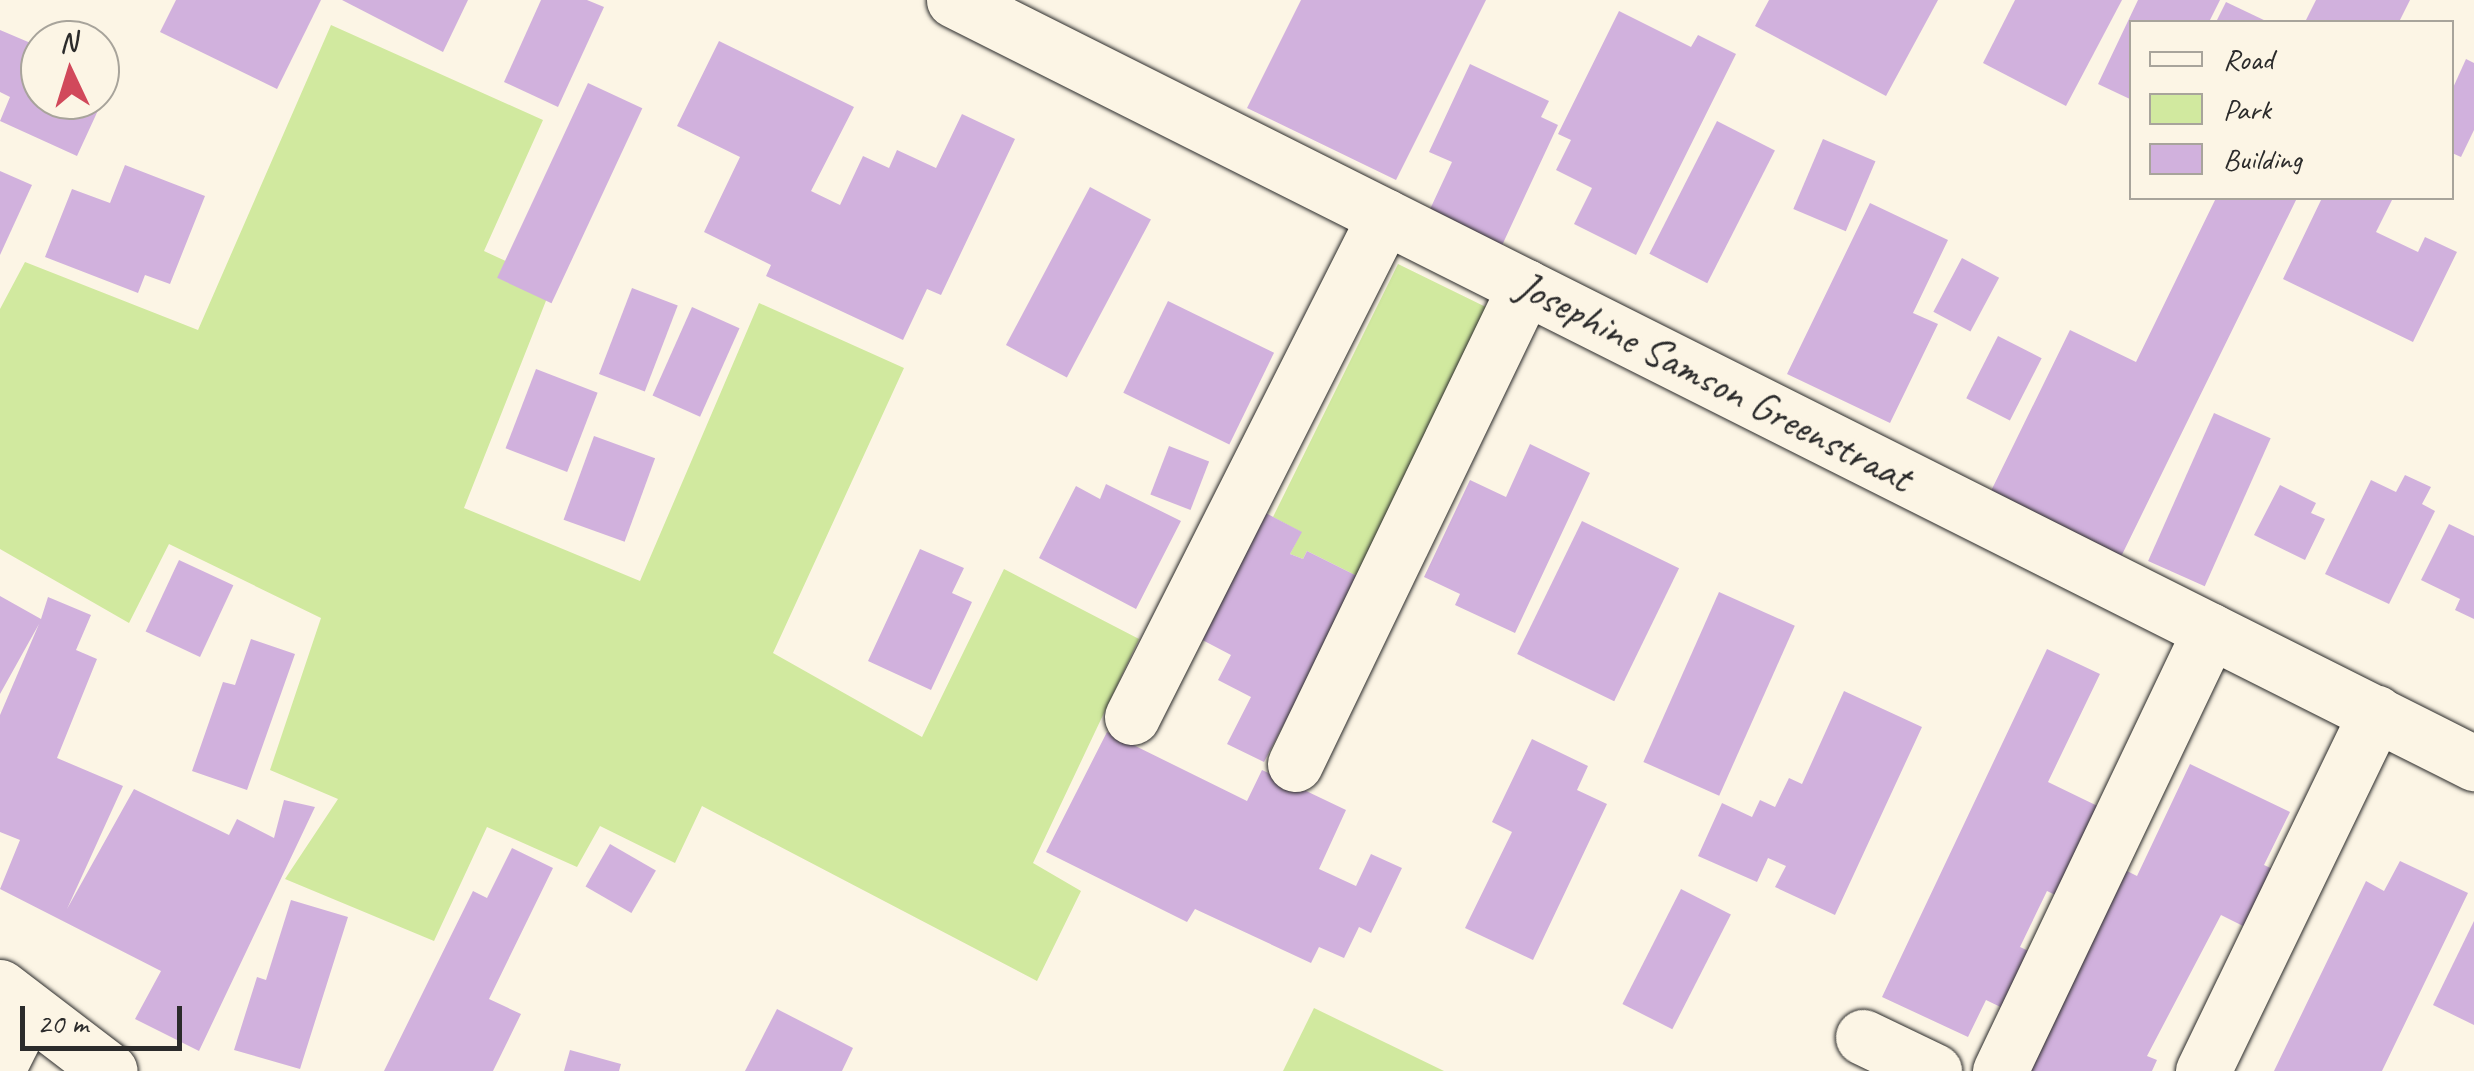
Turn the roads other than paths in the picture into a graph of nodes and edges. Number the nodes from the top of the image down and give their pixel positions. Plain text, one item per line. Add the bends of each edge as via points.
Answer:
1 (954, 0) edge
2 (1385, 216) junction
3 (1525, 287) junction
4 (2210, 630) junction
5 (2376, 713) junction
6 (1132, 717) dead end
7 (2474, 762) edge
8 (1295, 764) dead end
9 (13, 998) edge
10 (1863, 1037) dead end
11 (0, 1064) edge
12 (110, 1071) edge
13 (1934, 1071) edge
14 (2000, 1071) edge
15 (2203, 1071) edge

1 - 2 street, Josephine Samson Greenstraat
2 - 3 street, Josephine Samson Greenstraat
2 - 6 street
3 - 4 street, Josephine Samson Greenstraat
3 - 8 street
4 - 5 street, Josephine Samson Greenstraat
4 - 14 street
5 - 7 street, Josephine Samson Greenstraat
5 - 15 street
9 - 11 street
9 - 12 street
10 - 13 street

